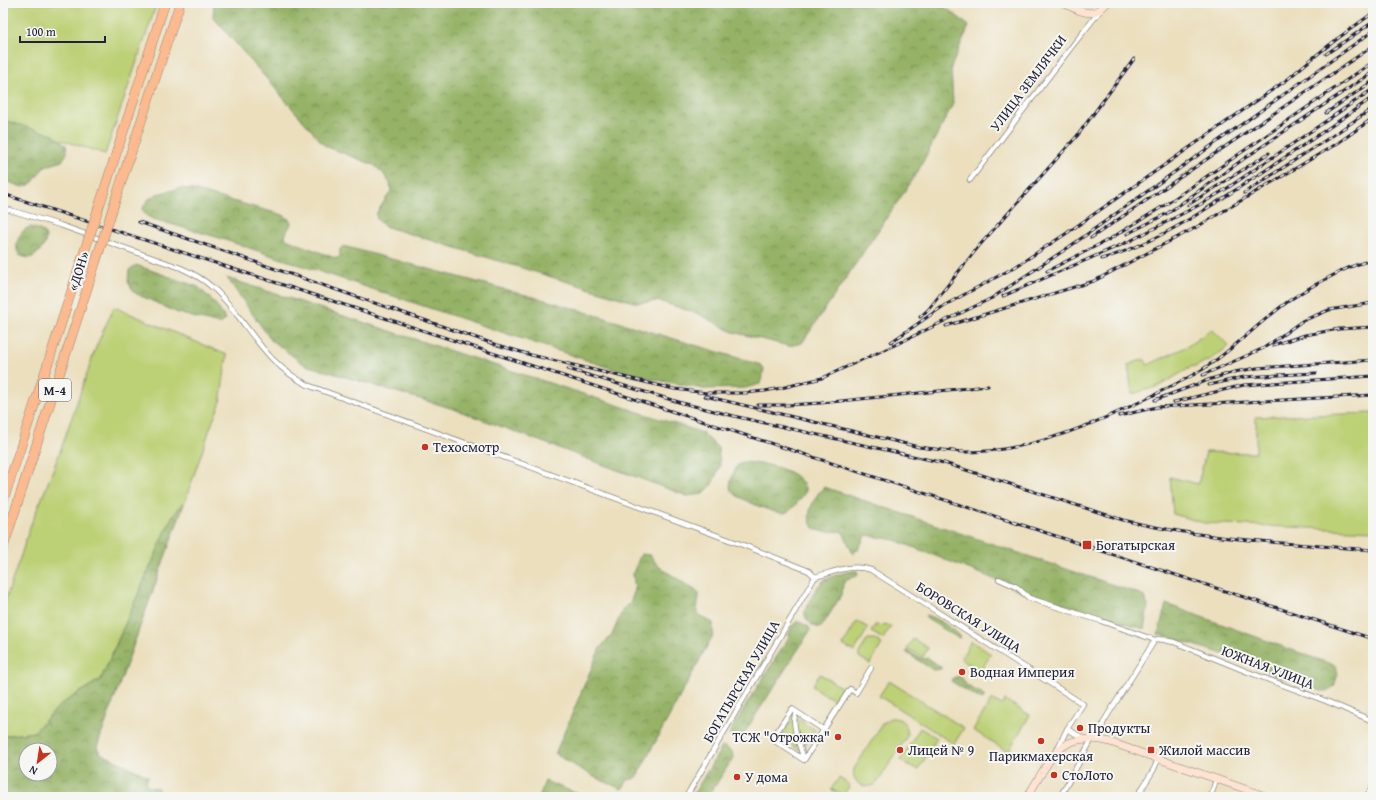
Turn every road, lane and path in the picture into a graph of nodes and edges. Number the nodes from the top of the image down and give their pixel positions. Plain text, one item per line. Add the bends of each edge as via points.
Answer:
1 (165, 3) edge
2 (180, 3) edge
3 (1063, 3) edge
4 (1105, 5) edge
5 (970, 180) dead end
6 (3, 208) edge
7 (3, 501) edge
8 (3, 548) edge
9 (815, 577) junction
10 (999, 579) dead end
11 (1155, 640) junction
12 (871, 668) dead end
13 (796, 712) junction
14 (1373, 721) edge
15 (1067, 729) junction
16 (824, 730) junction
17 (1082, 738) junction
18 (1095, 739) junction
19 (1057, 750) junction
20 (1158, 759) junction
21 (804, 760) junction
22 (1216, 779) junction
23 (1373, 786) edge
24 (686, 797) edge
25 (1027, 797) edge
26 (1060, 797) edge
27 (1138, 797) edge
28 (1209, 797) edge
29 (1268, 797) edge
30 (1366, 797) edge

1 - 7 highway, «ДОН» / М-4, bridge
2 - 8 highway, «ДОН» / М-4, bridge
3 - 4 street via 1086,12 1096,12
4 - 5 street, УЛИЦА ЗЕМЛЯЧКИ
6 - 9 street via 60,225 198,276 229,304 282,369 310,386 743,544 809,571
9 - 15 street, БОРОВСКАЯ УЛИЦА via 853,567 871,570 1083,704
9 - 24 street, БОГАТЫРСКАЯ УЛИЦА
10 - 11 street, ЮЖНАЯ УЛИЦА via 1017,587 1029,598
11 - 14 street, ЮЖНАЯ УЛИЦА via 1174,642
11 - 18 street
12 - 16 street via 856,693 850,689
13 - 16 street
13 - 21 street via 794,717 797,736
13 - 21 street via 792,709 772,739
15 - 17 street
15 - 19 street
16 - 21 street
17 - 18 street
17 - 19 street
18 - 20 street
18 - 26 street
19 - 25 street
20 - 22 street
20 - 27 street
22 - 28 street
22 - 29 street
23 - 30 street

